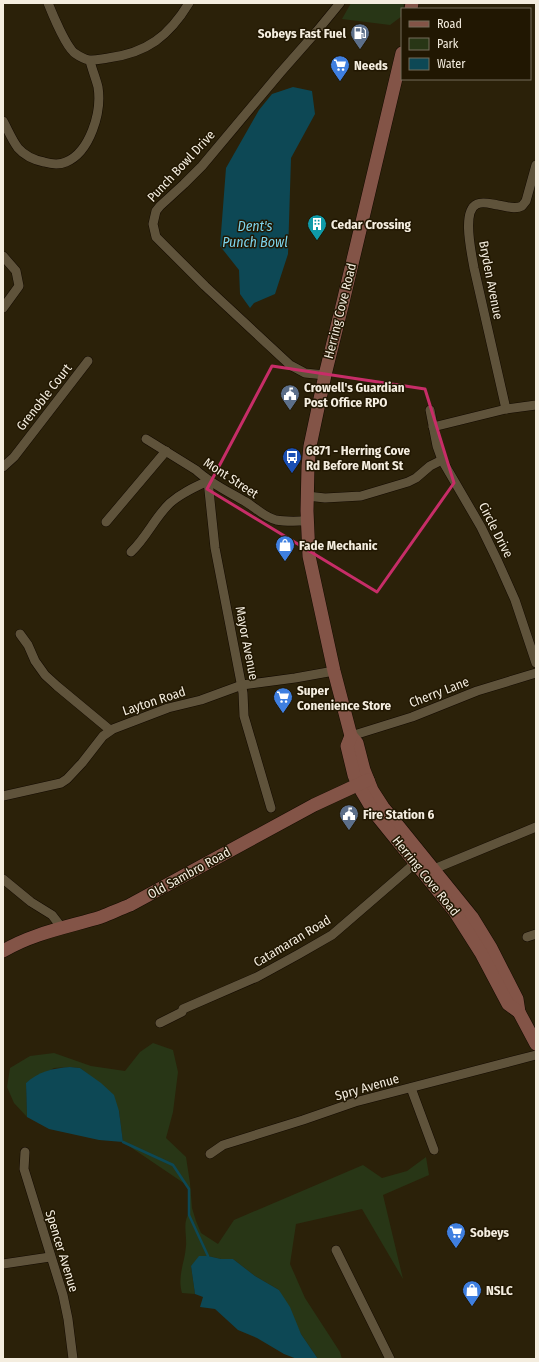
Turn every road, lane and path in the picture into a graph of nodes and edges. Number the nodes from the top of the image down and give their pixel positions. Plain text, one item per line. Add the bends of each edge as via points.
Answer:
1 (48, 3) edge
2 (189, 3) edge
3 (340, 3) edge
4 (401, 57) edge
5 (90, 61) junction
6 (3, 121) edge
7 (536, 165) edge
8 (3, 256) edge
9 (3, 308) edge
10 (88, 361) dead end
11 (325, 375) junction
12 (536, 405) edge
13 (506, 409) junction
14 (430, 410) dead end
15 (433, 427) junction
16 (146, 439) dead end
17 (166, 451) junction
18 (442, 460) junction
19 (3, 467) edge
20 (208, 481) junction
21 (307, 496) junction
22 (307, 521) junction
23 (106, 522) dead end
24 (131, 552) dead end
25 (20, 634) dead end
26 (536, 663) edge
27 (334, 671) junction
28 (536, 673) edge
29 (242, 685) junction
30 (110, 730) junction
31 (351, 736) junction
32 (363, 783) junction
33 (3, 796) edge
34 (271, 808) dead end
35 (536, 827) edge
36 (419, 860) junction
37 (434, 869) junction
38 (3, 878) edge
39 (62, 928) junction
40 (536, 934) edge
41 (527, 937) dead end
42 (3, 951) edge
43 (518, 1012) junction
44 (160, 1023) dead end
45 (536, 1044) edge
46 (536, 1055) edge
47 (411, 1088) junction
48 (434, 1150) dead end
49 (25, 1152) dead end
50 (210, 1154) dead end
51 (336, 1250) dead end
52 (50, 1257) junction
53 (3, 1264) edge
54 (73, 1359) edge
55 (390, 1359) edge

1 - 5 street via 74,53
2 - 5 street via 171,27 148,47 124,56
3 - 11 street, Punch Bowl Drive via 202,166 160,206 153,224 156,237 290,366 305,372
4 - 11 main road, Herring Cove Road
5 - 6 street via 98,88 97,113 86,144 75,156 65,162 54,164 34,160 18,148
7 - 13 street, Bryden Avenue via 526,201 522,206 516,208 481,202 472,208 469,215 470,247 474,268
8 - 9 street via 16,271 19,286
10 - 19 street, Grenoble Court via 14,457
11 - 21 main road, Herring Cove Road via 310,446
12 - 13 street
13 - 15 street
14 - 15 street, Circle Drive
15 - 18 street, Circle Drive
16 - 17 street, Mont Street
17 - 20 street, Mont Street
17 - 23 street
18 - 21 street via 408,482 361,496
18 - 26 street, Circle Drive via 498,562 515,600
20 - 22 street, Mont Street via 269,517 283,521
20 - 24 street via 181,494 170,503
20 - 29 street, Mayor Avenue via 215,548
21 - 22 main road, Herring Cove Road
22 - 27 main road, Herring Cove Road via 309,556
25 - 30 street via 45,675
27 - 29 street, Layton Road
27 - 31 main road, Herring Cove Road
28 - 31 street, Cherry Lane
29 - 30 street, Layton Road via 201,700 168,708
29 - 34 street, Mayor Avenue via 244,716
30 - 33 street, Layton Road via 67,779 57,784
31 - 32 main road, Herring Cove Road via 347,746
32 - 36 main road, Herring Cove Road via 374,812
32 - 39 main road, Old Sambro Road via 314,805 130,905
35 - 37 street
36 - 37 main road, Herring Cove Road
36 - 43 main road, Herring Cove Road via 481,953 508,1004
36 - 44 street, Catamaran Road via 332,935 257,977 183,1009 182,1012
37 - 43 main road, Herring Cove Road via 464,906 483,935 517,999
38 - 39 street via 30,902 52,915
39 - 42 main road, Old Sambro Road
40 - 41 street
43 - 45 main road, Herring Cove Road
46 - 47 street, Spry Avenue
47 - 48 street
47 - 50 street, Spry Avenue via 354,1102 223,1146
49 - 52 street, Spencer Avenue via 24,1169
51 - 55 street
52 - 53 street
52 - 54 street, Spencer Avenue via 63,1295

